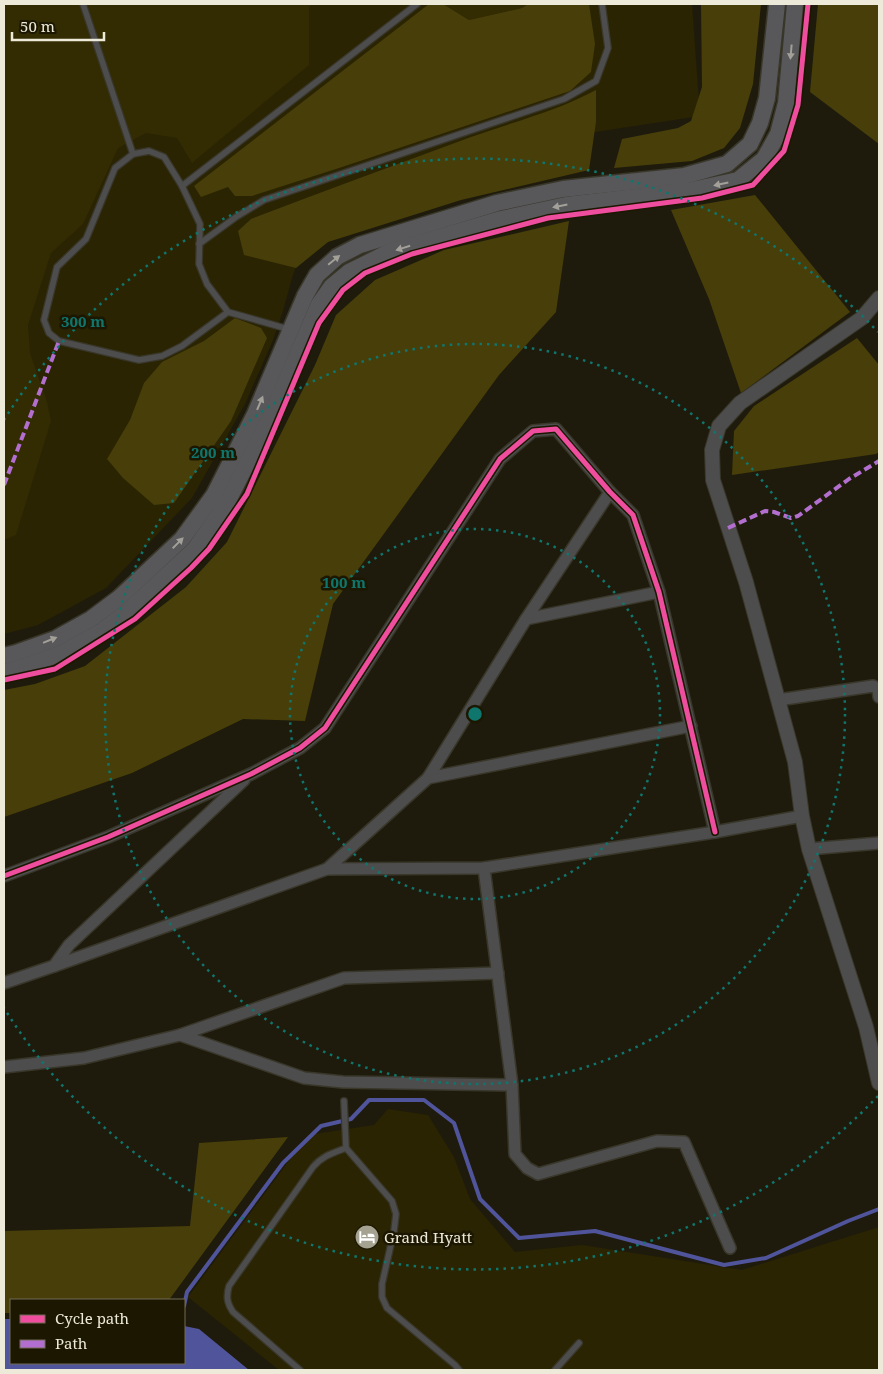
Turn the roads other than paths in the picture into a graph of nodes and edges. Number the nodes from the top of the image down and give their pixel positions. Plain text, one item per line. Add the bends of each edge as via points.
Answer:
1 (83, 4) edge
2 (417, 4) edge
3 (602, 4) edge
4 (777, 4) edge
5 (795, 4) edge
6 (133, 154) junction
7 (182, 186) junction
8 (199, 244) junction
9 (879, 298) edge
10 (228, 312) junction
11 (290, 330) junction
12 (610, 492) junction
13 (659, 592) junction
14 (526, 620) junction
15 (4, 656) edge
16 (4, 672) edge
17 (878, 690) edge
18 (778, 700) junction
19 (691, 726) junction
20 (251, 774) junction
21 (428, 778) junction
22 (802, 816) junction
23 (715, 832) junction
24 (879, 843) edge
25 (809, 849) junction
26 (484, 868) junction
27 (327, 869) junction
28 (4, 876) edge
29 (54, 966) junction
30 (498, 974) junction
31 (4, 983) edge
32 (180, 1036) junction
33 (4, 1067) edge
34 (879, 1084) edge
35 (512, 1085) junction
36 (344, 1101) dead end
37 (346, 1148) junction
38 (730, 1248) dead end
39 (579, 1343) dead end
40 (300, 1370) edge
41 (460, 1370) edge
42 (555, 1370) edge

1 - 6 lane
2 - 7 lane
3 - 8 lane via 608,48 596,81 564,99 264,200
11 -> 4 main road via 317,274 337,257 360,245 506,201 563,189 684,176 727,164 750,144 760,123 767,98
5 -> 16 main road via 786,102 778,134 764,160 738,180 686,191 566,205 500,219 389,252 349,272 331,287 319,304 261,437 227,503 194,550 100,632 62,653
6 - 7 lane via 149,152 164,157
6 - 10 lane via 116,168 86,239 56,267 44,320 49,333 59,341 138,360 162,356 182,346
7 - 8 lane via 200,224
8 - 10 lane via 199,264 207,284
9 - 18 street via 862,318 740,403 719,426 712,450 713,480 746,582
10 - 11 lane
15 -> 11 main road via 55,638 92,619 182,539 214,495 255,414
12 - 13 street via 633,515
12 - 14 street
12 - 20 street via 556,429 533,431 500,459 325,728 300,748
13 - 14 street
13 - 19 street
14 - 21 street
17 - 18 street via 869,686
18 - 22 street via 795,762
19 - 21 street
19 - 23 street
20 - 28 street via 108,837
20 - 29 street via 69,945
21 - 27 street
22 - 23 street
22 - 25 street
23 - 26 street
24 - 25 street
25 - 34 street via 866,1027
26 - 27 street
26 - 30 street
27 - 29 street
29 - 31 street
30 - 32 street via 344,978
30 - 35 street
32 - 33 street via 84,1058
32 - 35 street via 304,1078 343,1082
35 - 38 street via 515,1154 526,1168 538,1174 657,1141 684,1142
36 - 37 lane
37 - 40 lane via 327,1155 313,1167 227,1294 233,1312
37 - 41 lane via 392,1201 396,1214 382,1284 382,1297 387,1308
39 - 42 lane

